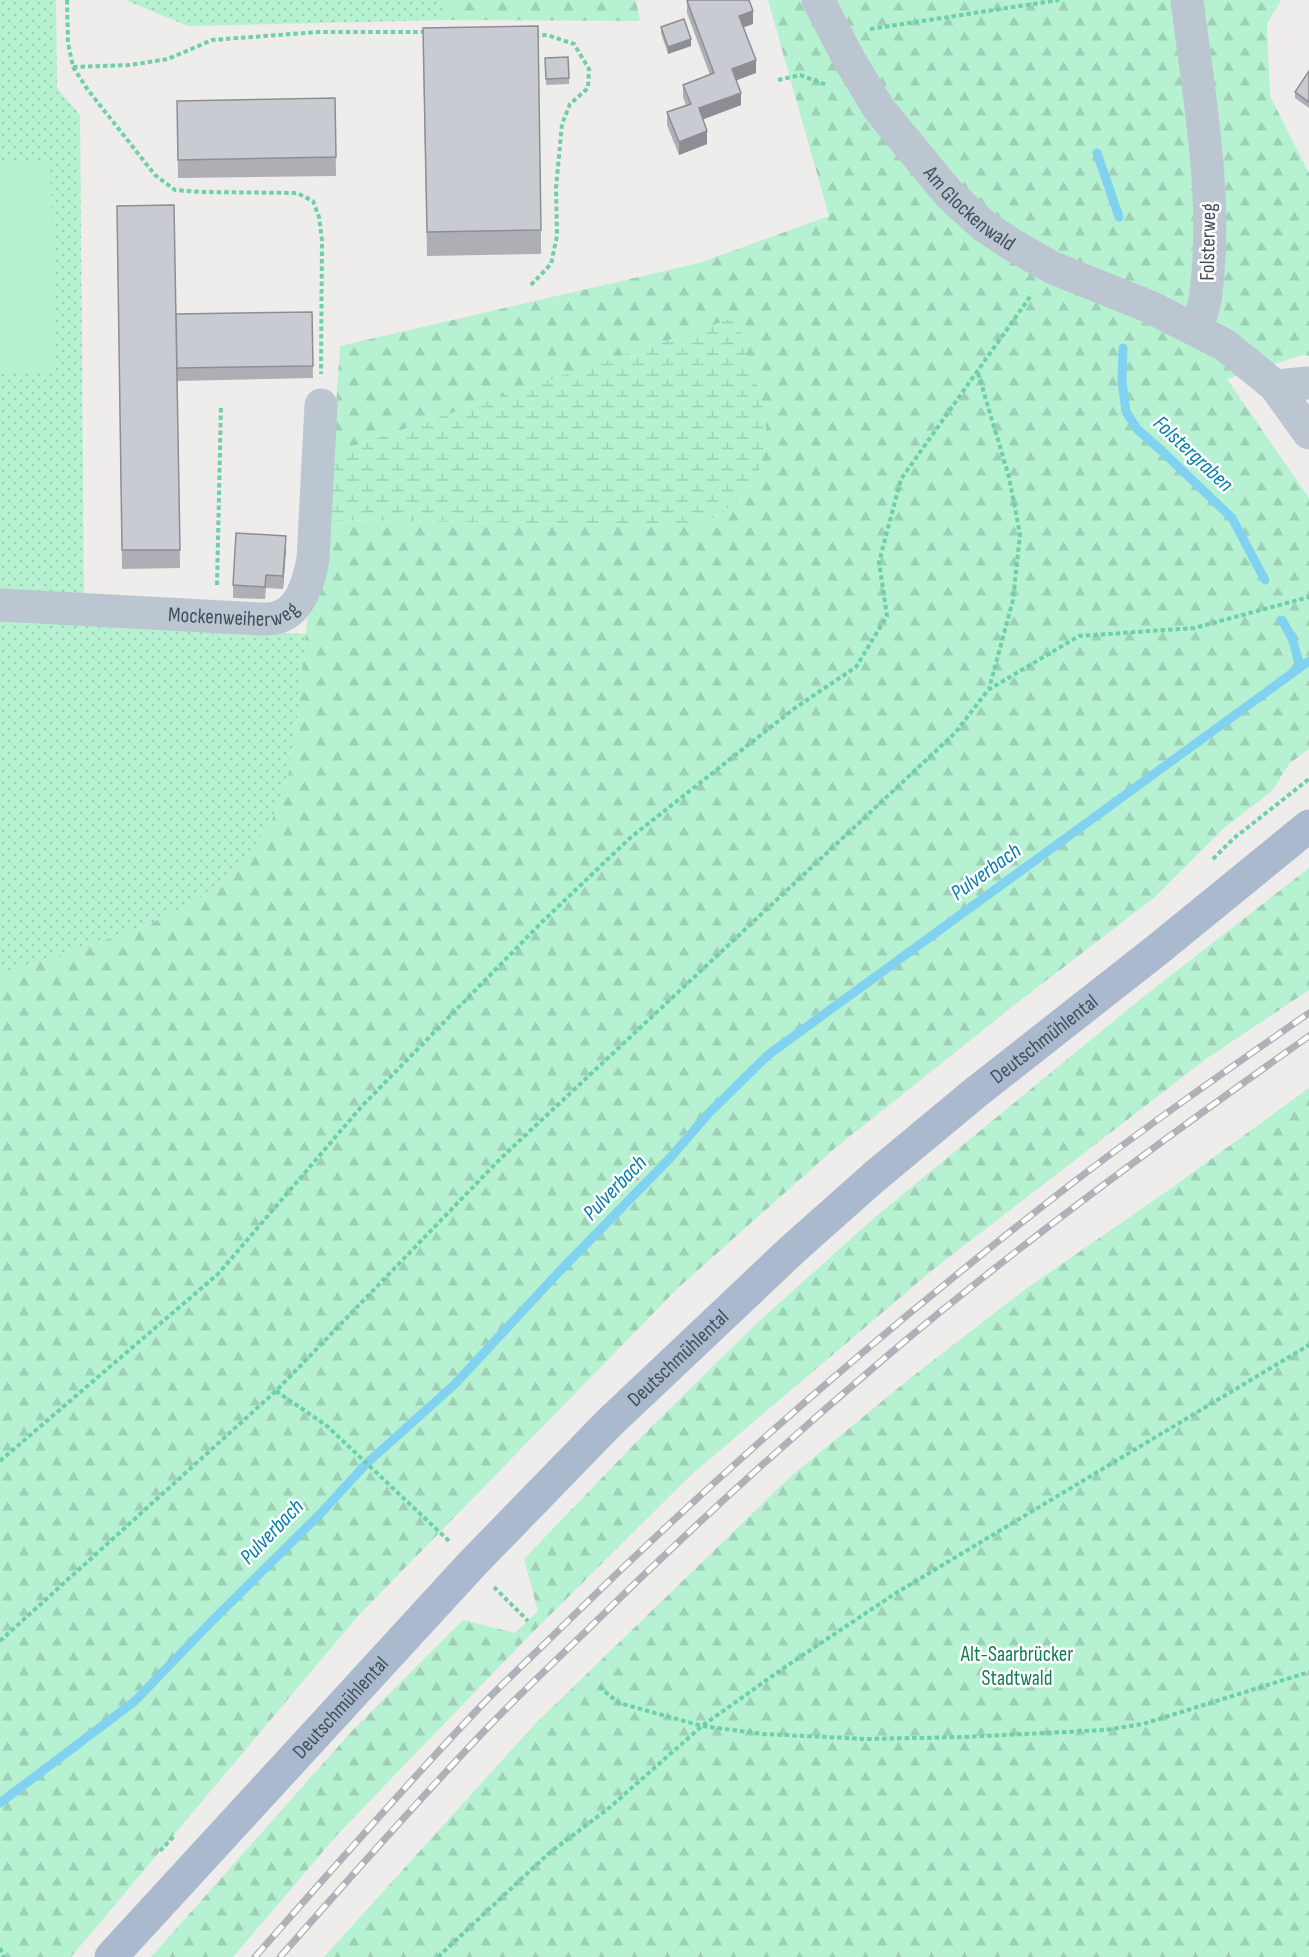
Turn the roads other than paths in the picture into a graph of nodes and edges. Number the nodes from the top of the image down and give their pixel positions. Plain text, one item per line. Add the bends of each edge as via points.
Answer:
1 (818, 0) edge
2 (1187, 0) edge
3 (1197, 329) junction
4 (1309, 383) edge
5 (1275, 386) junction
6 (321, 405) road end
7 (1309, 433) edge
8 (0, 605) edge
9 (1309, 826) edge
10 (111, 1957) edge

1 - 3 street, Am Glockenwald via 879,109 949,194 984,226 1051,267
2 - 3 street, Folsterweg via 1210,215 1206,295
3 - 5 street via 1225,345
4 - 5 street
5 - 7 street
6 - 8 street, Mockenweiherweg via 309,578 293,608 277,618
9 - 10 main road, Deutschmühlental via 866,1184 461,1553

